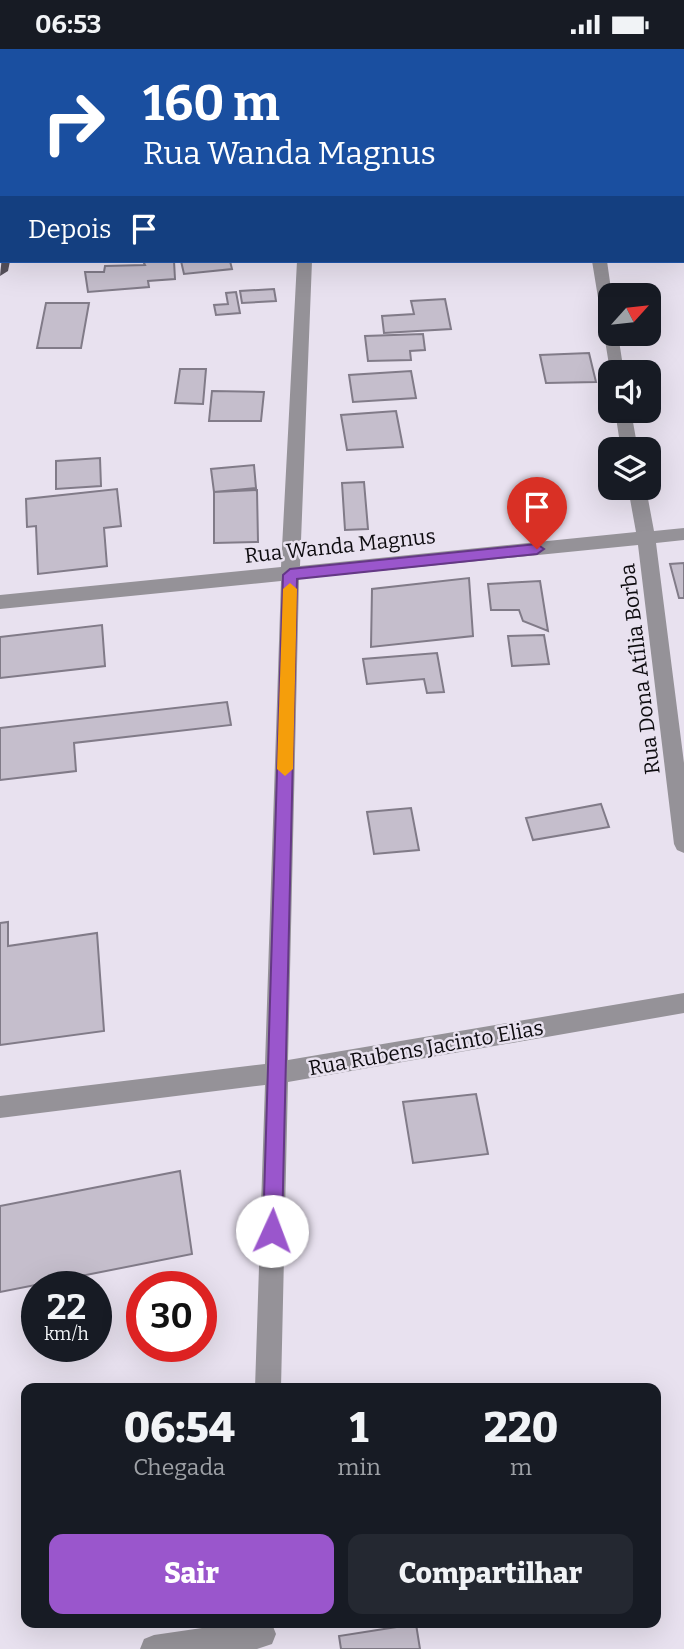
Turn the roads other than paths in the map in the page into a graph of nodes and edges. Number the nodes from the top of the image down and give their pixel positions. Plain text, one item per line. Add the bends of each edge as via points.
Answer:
1 (304, 263) edge
2 (599, 263) edge
3 (614, 360) edge
4 (639, 500) edge
5 (684, 534) edge
6 (646, 538) junction
7 (290, 575) junction
8 (0, 601) edge
9 (684, 844) edge
10 (684, 1003) edge
11 (276, 1073) junction
12 (0, 1107) edge
13 (268, 1383) edge
14 (262, 1635) edge
15 (154, 1649) edge

1 - 7 street
2 - 3 street
4 - 6 street, Rua Dona Atília Borba
5 - 6 street, Rua Wanda Magnus
6 - 7 street, Rua Wanda Magnus
6 - 9 street, Rua Dona Atília Borba
7 - 8 street, Rua Wanda Magnus
7 - 11 street
10 - 11 street, Rua Rubens Jacinto Elias
11 - 12 street, Rua Rubens Jacinto Elias
11 - 13 street
14 - 15 street

